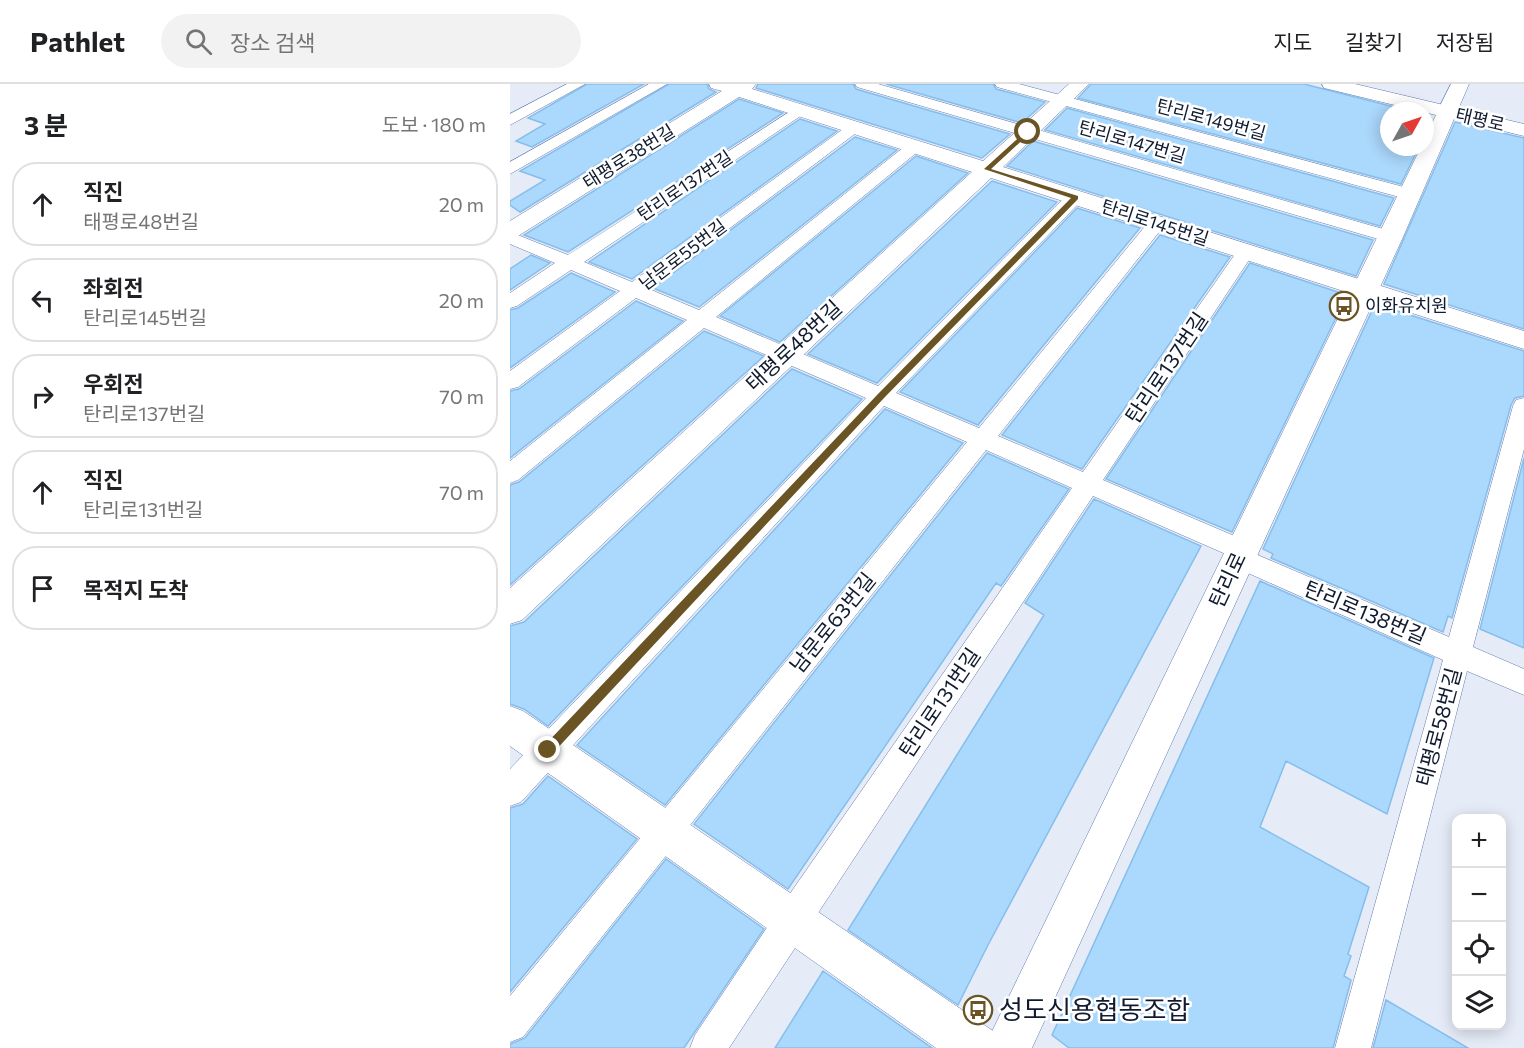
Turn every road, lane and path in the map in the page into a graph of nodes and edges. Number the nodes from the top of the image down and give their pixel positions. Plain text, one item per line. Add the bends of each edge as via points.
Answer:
1 (578, 84) edge
2 (660, 84) edge
3 (862, 84) edge
4 (1002, 84) edge
5 (1331, 84) edge
6 (734, 86) edge
7 (1071, 92) edge
8 (1453, 98) edge
9 (800, 110) junction
10 (510, 120) edge
11 (855, 127) junction
12 (1524, 130) edge
13 (1028, 132) junction
14 (915, 146) junction
15 (510, 169) edge
16 (987, 169) junction
17 (1409, 195) junction
18 (1075, 197) junction
19 (1157, 224) junction
20 (510, 231) edge
21 (510, 237) edge
22 (1391, 237) junction
23 (1246, 252) junction
24 (569, 263) junction
25 (1366, 290) junction
26 (635, 291) junction
27 (510, 302) edge
28 (701, 319) junction
29 (1524, 340) edge
30 (784, 355) junction
31 (510, 382) edge
32 (881, 396) junction
33 (1524, 406) edge
34 (981, 439) junction
35 (510, 474) edge
36 (1088, 485) junction
37 (1241, 554) junction
38 (510, 609) edge
39 (1458, 653) junction
40 (1524, 682) edge
41 (510, 724) edge
42 (548, 750) junction
43 (510, 791) edge
44 (665, 832) junction
45 (792, 920) junction
46 (510, 1024) edge
47 (708, 1048) edge
48 (976, 1048) edge
49 (1008, 1048) edge
50 (1353, 1048) edge

1 - 10 lane
2 - 15 lane
3 - 13 lane, 탄리로147번길
4 - 7 lane, 탄리로149번길
5 - 8 street, 태평로
6 - 9 street, 탄리로145번길
6 - 20 street, 태평로38번길
7 - 13 street, 태평로48번길
7 - 17 lane, 탄리로149번길
8 - 12 street, 태평로
8 - 17 street, 탄리로
9 - 11 street, 탄리로145번길
9 - 24 lane, 탄리로137번길
11 - 14 street, 탄리로145번길
11 - 26 lane, 남문로55번길
13 - 16 street, 태평로48번길
13 - 22 lane, 탄리로147번길
14 - 16 street, 탄리로145번길
14 - 28 lane
16 - 18 street, 탄리로145번길
16 - 30 street, 태평로48번길
17 - 22 street, 탄리로
18 - 19 street, 탄리로145번길
18 - 32 lane
19 - 23 street, 탄리로145번길
19 - 34 lane, 남문로63번길
21 - 24 lane
22 - 25 street, 탄리로
23 - 25 street, 탄리로145번길
23 - 36 lane, 탄리로137번길
24 - 26 lane
24 - 27 lane
25 - 29 street, 탄리로145번길
25 - 37 street, 탄리로
26 - 28 lane
26 - 31 lane, 남문로55번길
28 - 30 lane
28 - 35 lane
30 - 32 lane
30 - 38 street, 태평로48번길
32 - 34 lane
32 - 42 lane
33 - 39 lane, 태평로58번길
34 - 36 lane
34 - 44 lane, 남문로63번길
36 - 37 lane
36 - 45 lane, 탄리로131번길
37 - 39 lane, 탄리로138번길
37 - 49 street, 탄리로
39 - 40 lane, 탄리로138번길
39 - 50 lane, 태평로58번길
41 - 42 street
42 - 43 lane
42 - 44 street
44 - 45 street
44 - 46 lane, 남문로63번길
45 - 47 lane, 탄리로131번길
45 - 48 street

